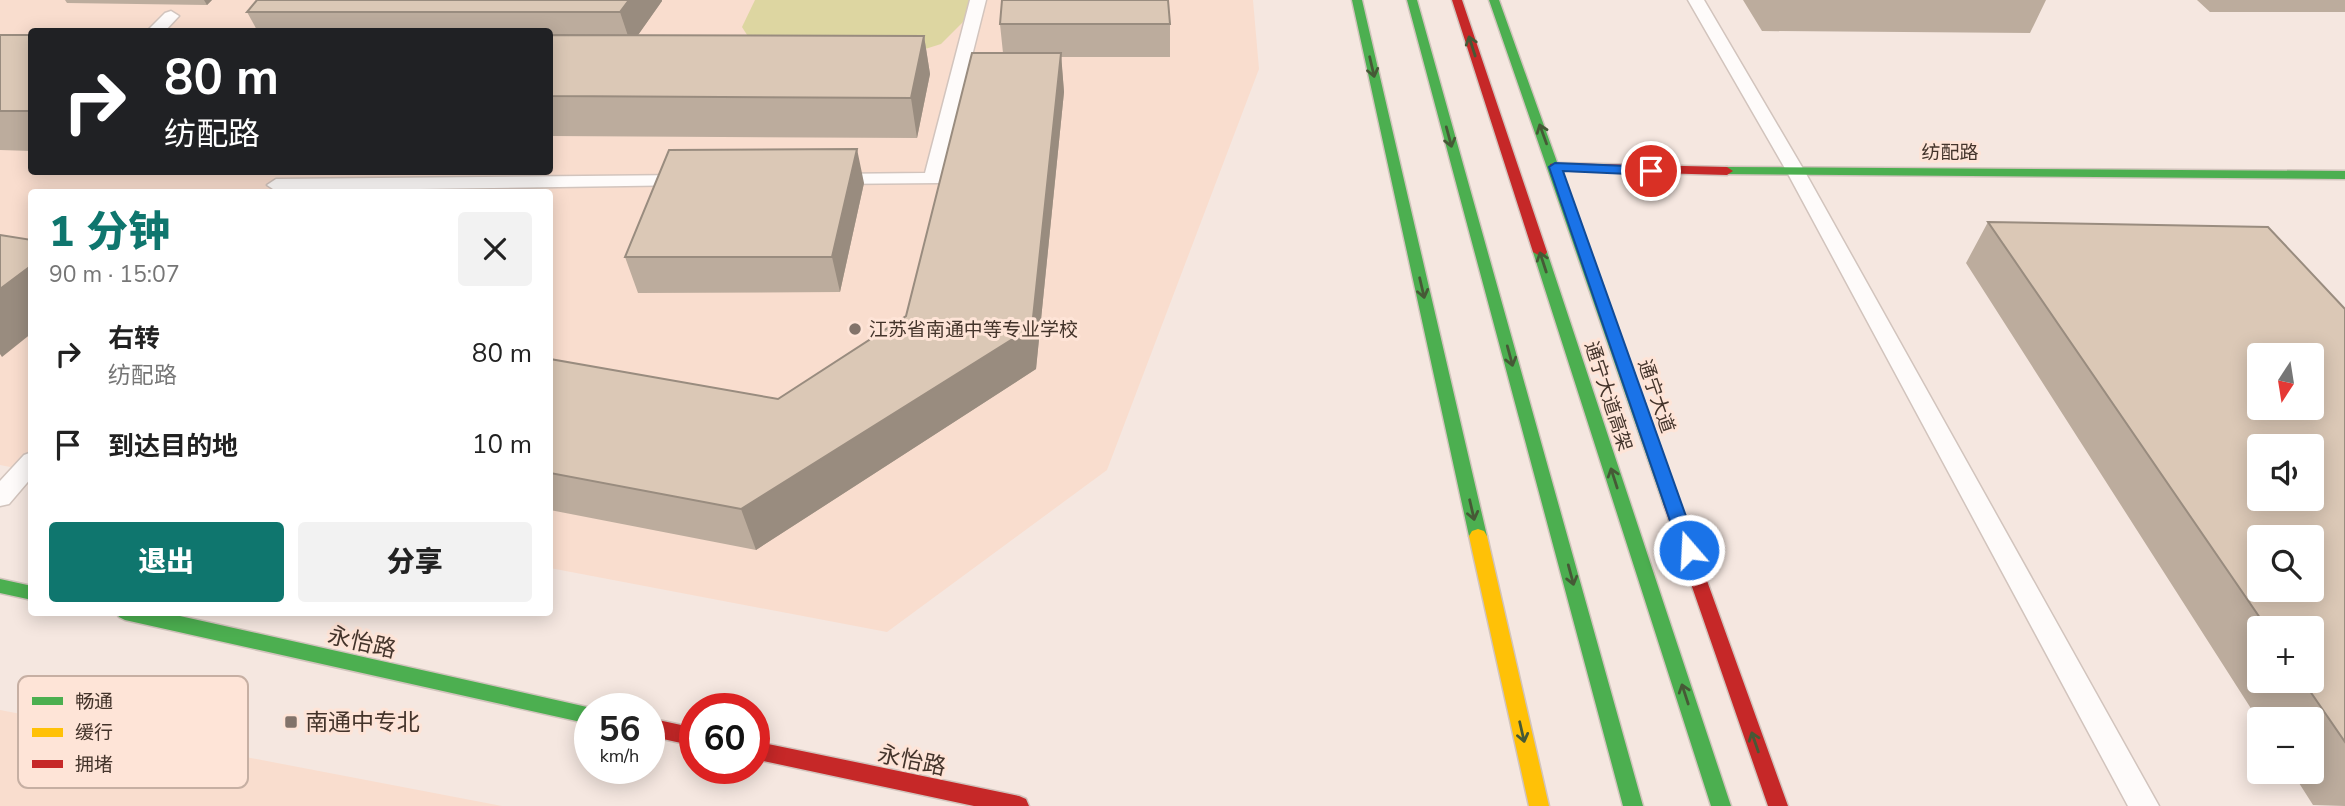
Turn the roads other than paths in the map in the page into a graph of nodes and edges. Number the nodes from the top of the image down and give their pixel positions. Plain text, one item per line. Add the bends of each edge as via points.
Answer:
1 (978, 0) edge
2 (1357, 0) edge
3 (1412, 0) edge
4 (1457, 0) edge
5 (1494, 0) edge
6 (1696, 0) edge
7 (172, 16) dead end
8 (158, 28) edge
9 (1555, 167) junction
10 (1796, 172) junction
11 (2345, 175) edge
12 (807, 180) edge
13 (709, 181) edge
14 (277, 183) edge
15 (28, 466) edge
16 (0, 497) edge
17 (0, 586) edge
18 (28, 592) edge
19 (143, 616) edge
20 (574, 711) edge
21 (770, 753) edge
22 (1019, 806) edge
23 (1539, 806) edge
24 (1633, 806) edge
25 (1721, 806) edge
26 (1778, 806) edge
27 (2144, 806) edge

1 - 12 lane via 933,180
2 -> 23 main road
3 -> 24 main road
25 -> 4 main road, 通宁大道高架
9 -> 5 main road, 通宁大道
6 - 10 lane
7 - 8 lane
9 - 10 main road, 纺配路
26 -> 9 main road, 通宁大道
10 - 11 main road, 纺配路
10 - 27 lane
13 - 14 lane
15 - 16 lane
17 - 18 main road
19 - 20 main road, 永怡路
21 - 22 main road, 永怡路

